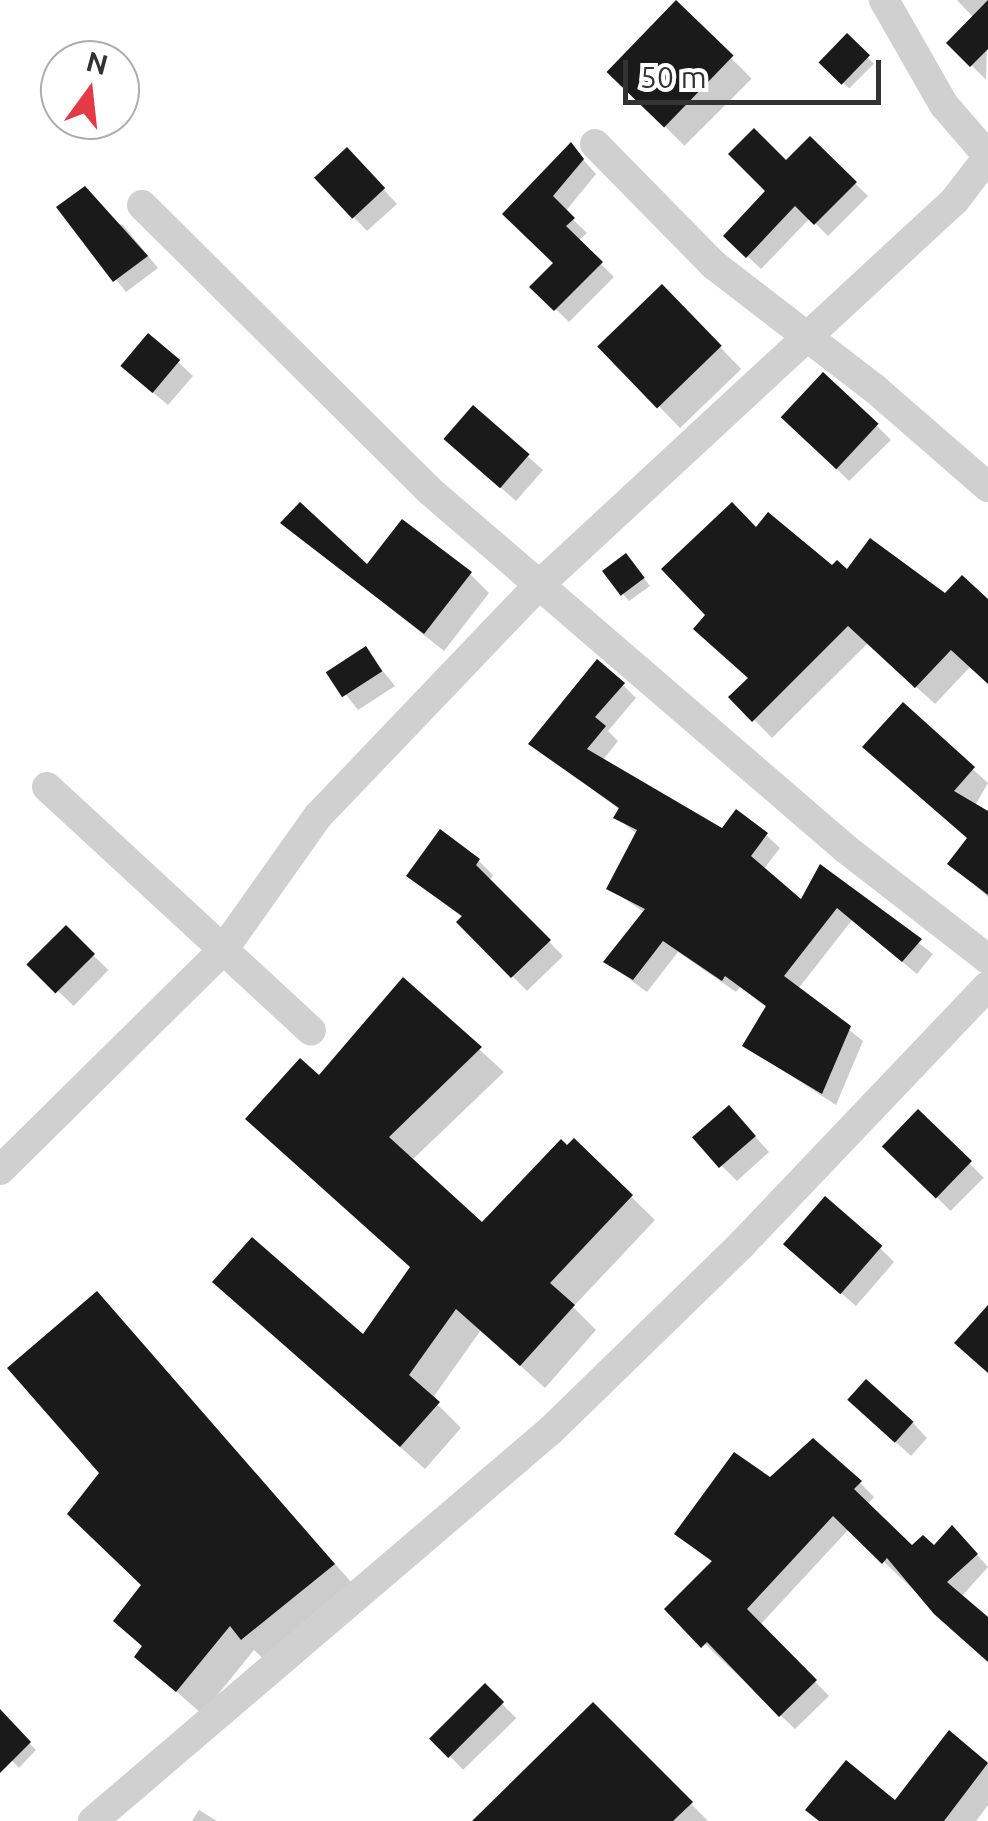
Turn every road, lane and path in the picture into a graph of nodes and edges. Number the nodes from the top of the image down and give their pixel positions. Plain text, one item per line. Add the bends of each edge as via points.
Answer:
1 (884, 0) edge
2 (595, 144) dead end
3 (988, 156) edge
4 (142, 205) dead end
5 (810, 336) junction
6 (988, 487) edge
7 (539, 584) junction
8 (47, 787) dead end
9 (222, 950) junction
10 (988, 960) edge
11 (988, 986) edge
12 (311, 1031) dead end
13 (0, 1170) edge
14 (93, 1821) edge

1 - 3 street via 944,104
2 - 5 street via 714,265
3 - 5 street via 955,200
4 - 7 street via 388,452
5 - 6 street
5 - 7 street
7 - 9 street via 318,816
7 - 10 street via 846,849
8 - 9 street
9 - 12 street
9 - 13 street
11 - 14 street via 742,1244 551,1430

